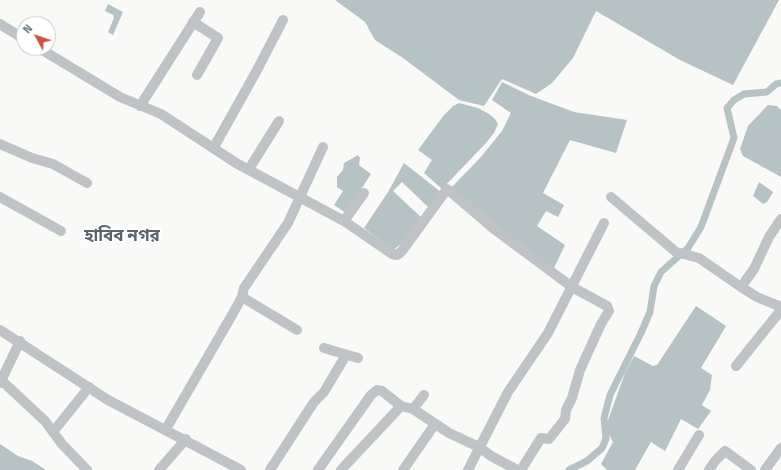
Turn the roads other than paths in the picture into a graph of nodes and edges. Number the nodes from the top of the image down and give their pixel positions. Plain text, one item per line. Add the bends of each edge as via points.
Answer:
1 (200, 12) dead end
2 (284, 20) dead end
3 (194, 22) junction
4 (0, 24) edge
5 (16, 34) edge
6 (52, 56) edge
7 (197, 75) dead end
8 (140, 106) junction
9 (279, 121) dead end
10 (0, 144) edge
11 (323, 147) dead end
12 (214, 148) junction
13 (249, 169) junction
14 (87, 183) dead end
15 (364, 193) dead end
16 (0, 197) edge
17 (300, 197) junction
18 (611, 197) dead end
19 (781, 218) edge
20 (344, 221) junction
21 (604, 223) dead end
22 (62, 231) dead end
23 (572, 287) junction
24 (741, 287) junction
25 (242, 297) junction
26 (781, 308) edge
27 (0, 330) edge
28 (297, 330) dead end
29 (20, 341) junction
30 (324, 348) dead end
31 (346, 355) junction
32 (358, 358) dead end
33 (736, 366) dead end
34 (1, 382) edge
35 (89, 386) junction
36 (424, 395) dead end
37 (401, 406) junction
38 (413, 409) junction
39 (435, 424) junction
40 (166, 429) junction
41 (53, 432) junction
42 (699, 435) dead end
43 (186, 440) junction
44 (479, 447) junction
45 (781, 448) edge
46 (87, 470) edge
47 (159, 470) edge
48 (241, 470) edge
49 (270, 470) edge
50 (318, 470) edge
51 (341, 470) edge
52 (403, 470) edge
53 (468, 470) edge
54 (517, 470) edge
55 (521, 470) edge
56 (678, 470) edge
57 (709, 470) edge
58 (750, 470) edge
59 (765, 470) edge

1 - 3 street
2 - 12 street
3 - 7 street via 218,38
3 - 8 street
4 - 5 street
6 - 8 street via 120,97
8 - 12 street via 160,114
9 - 13 street
10 - 14 street via 53,164
11 - 17 street
12 - 13 street
13 - 17 street
15 - 20 street
16 - 22 street
17 - 20 street
17 - 25 street via 288,223 244,288
18 - 24 street via 676,252 693,255
19 - 24 street via 757,264
20 - 23 street via 397,255 447,189 494,229
21 - 23 street
23 - 44 street via 548,333 508,392
23 - 55 street via 605,304 609,311 580,370 565,419 549,439 541,438
24 - 26 street
25 - 28 street
25 - 40 street
26 - 33 street
27 - 29 street
29 - 34 street
29 - 35 street via 50,363
30 - 31 street
31 - 32 street
31 - 49 street via 324,392 314,402
34 - 41 street via 45,421
35 - 40 street via 108,400
35 - 41 street
36 - 38 street
37 - 38 street
37 - 50 street via 377,390
37 - 51 street
38 - 39 street
39 - 44 street
39 - 52 street
40 - 43 street
41 - 46 street
42 - 56 street
43 - 47 street
43 - 48 street
44 - 53 street
44 - 54 street
45 - 59 street
57 - 58 street via 725,451

